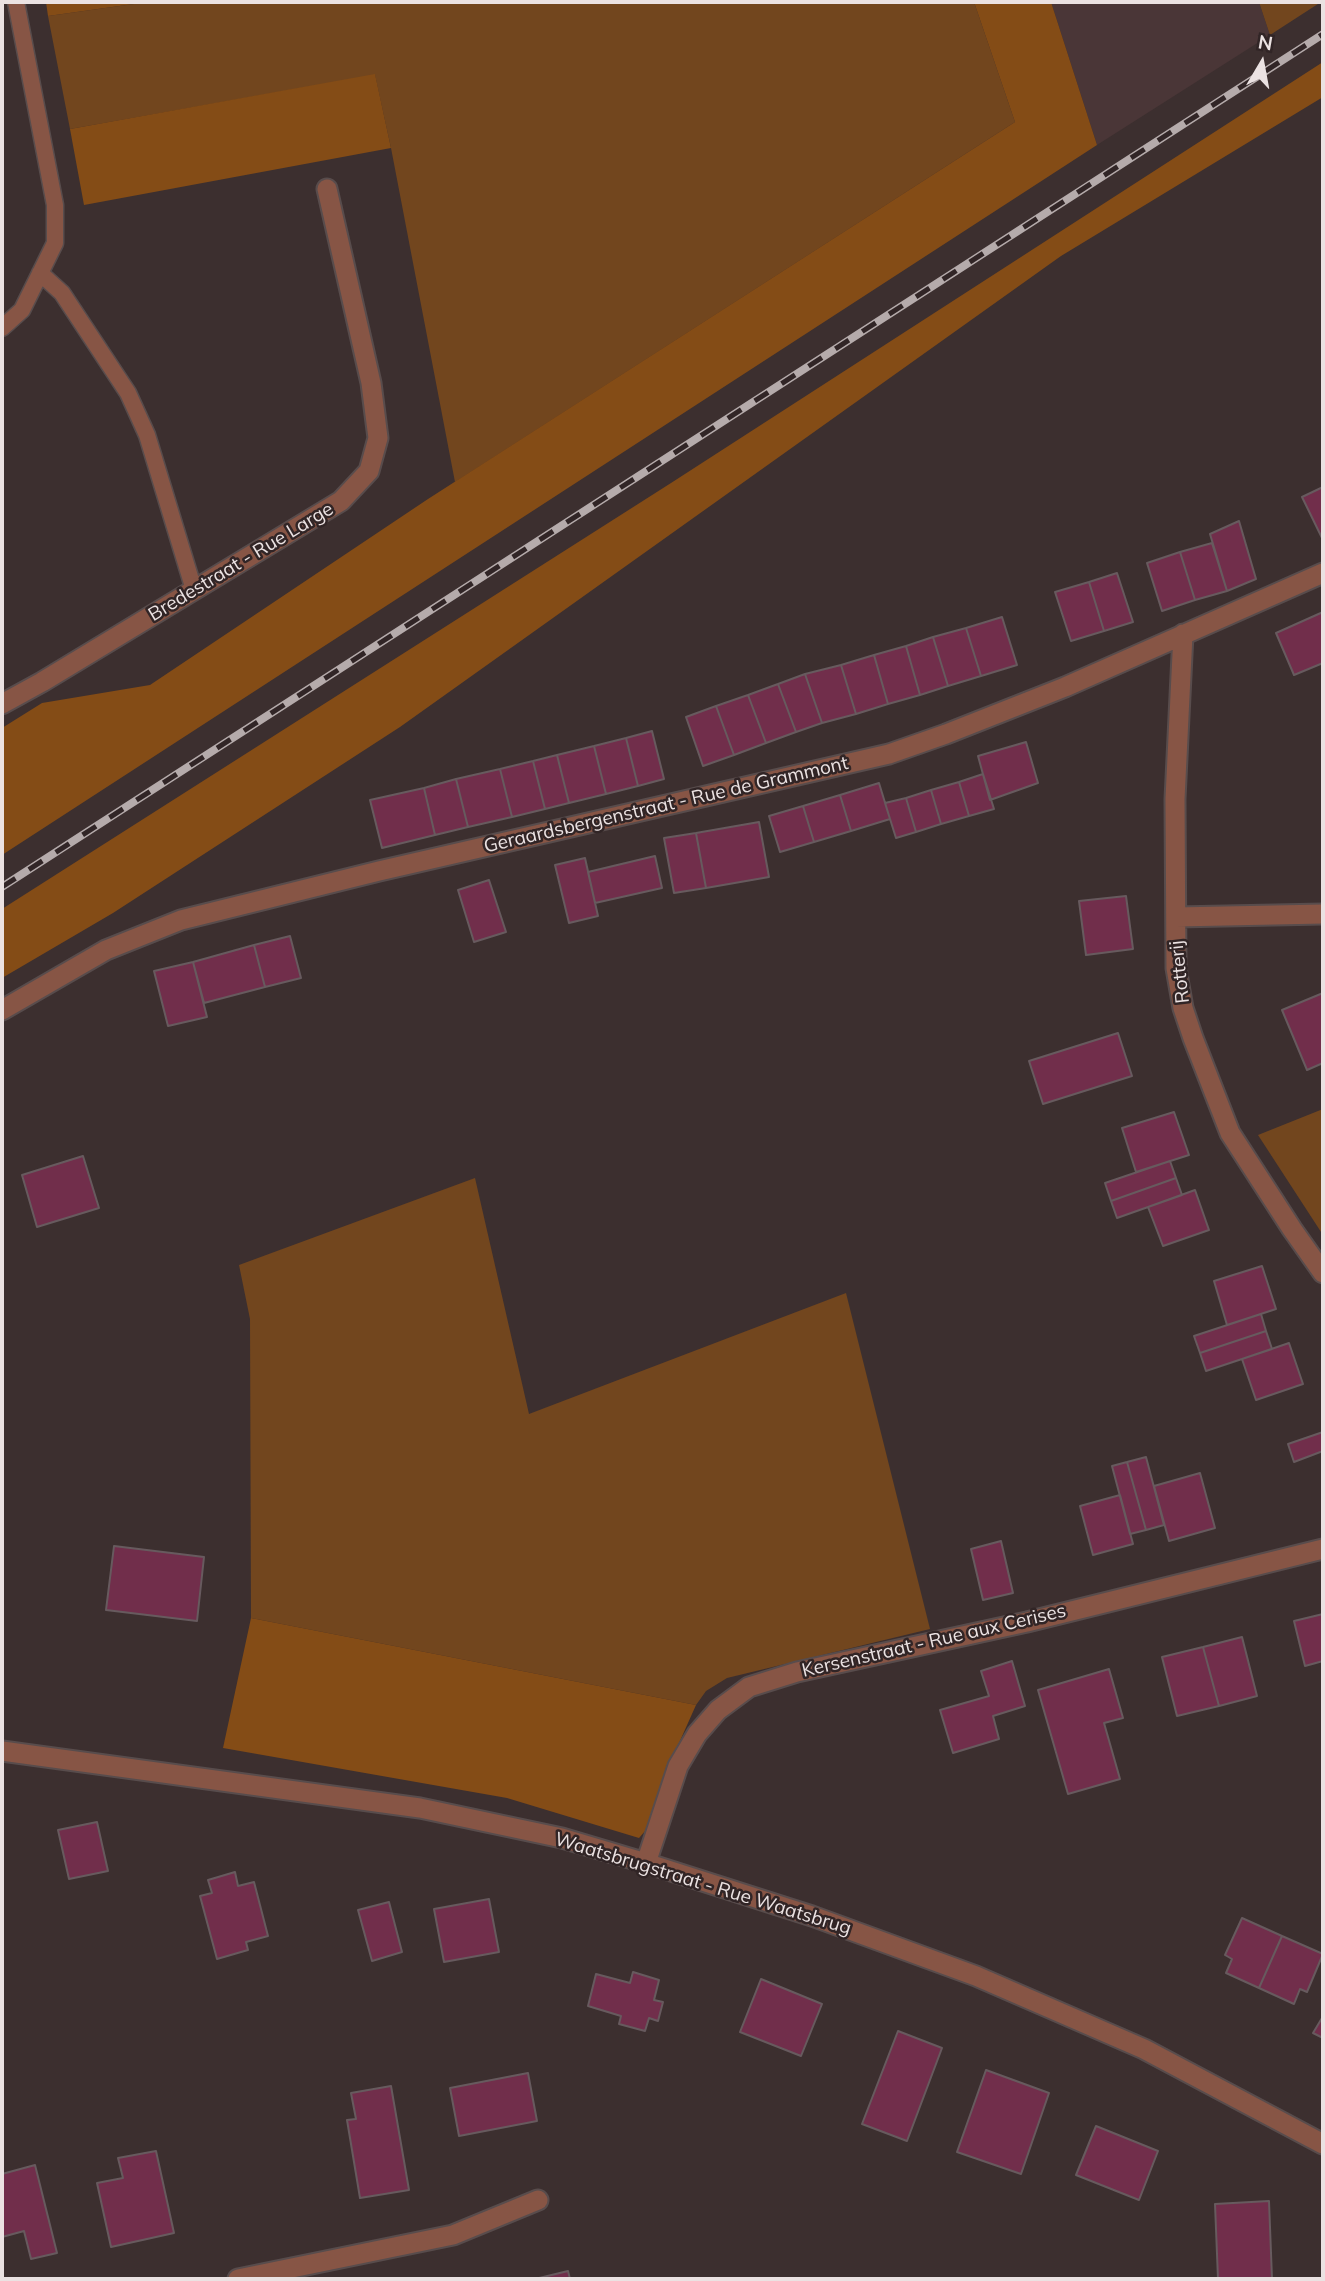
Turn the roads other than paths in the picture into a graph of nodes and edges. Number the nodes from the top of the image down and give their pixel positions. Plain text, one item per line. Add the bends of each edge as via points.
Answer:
1 (16, 2) edge
2 (327, 189) dead end
3 (40, 273) junction
4 (2, 328) edge
5 (1323, 573) edge
6 (194, 590) junction
7 (1183, 634) junction
8 (2, 704) edge
9 (1323, 914) edge
10 (1176, 917) junction
11 (2, 1010) edge
12 (1323, 1273) edge
13 (1323, 1549) edge
14 (2, 1751) edge
15 (646, 1863) junction
16 (1323, 2144) edge
17 (538, 2200) dead end
18 (238, 2279) edge

1 - 3 lane via 55,205 55,243
2 - 6 street, Bredestraat - Rue Large via 371,383 378,438 369,471 341,501
3 - 4 lane via 22,310
3 - 6 lane via 62,293 128,393 147,435
5 - 7 street, Geraardsbergenstraat - Rue de Grammont
6 - 8 street, Bredestraat - Rue Large
7 - 10 street, Rotterij via 1175,799
7 - 11 street, Geraardsbergenstraat - Rue de Grammont via 1065,687 889,754 181,920 106,950
9 - 10 street
10 - 12 street, Rotterij via 1176,968 1183,1008 1230,1133
13 - 15 street, Kersenstraat - Rue aux Cerises via 749,1687 718,1710 678,1766
14 - 15 street, Waatsbrugstraat - Rue Waatsbrug via 420,1808 562,1838
15 - 16 street, Waatsbrugstraat - Rue Waatsbrug via 800,1912 976,1976 1144,2049
17 - 18 street via 453,2235

